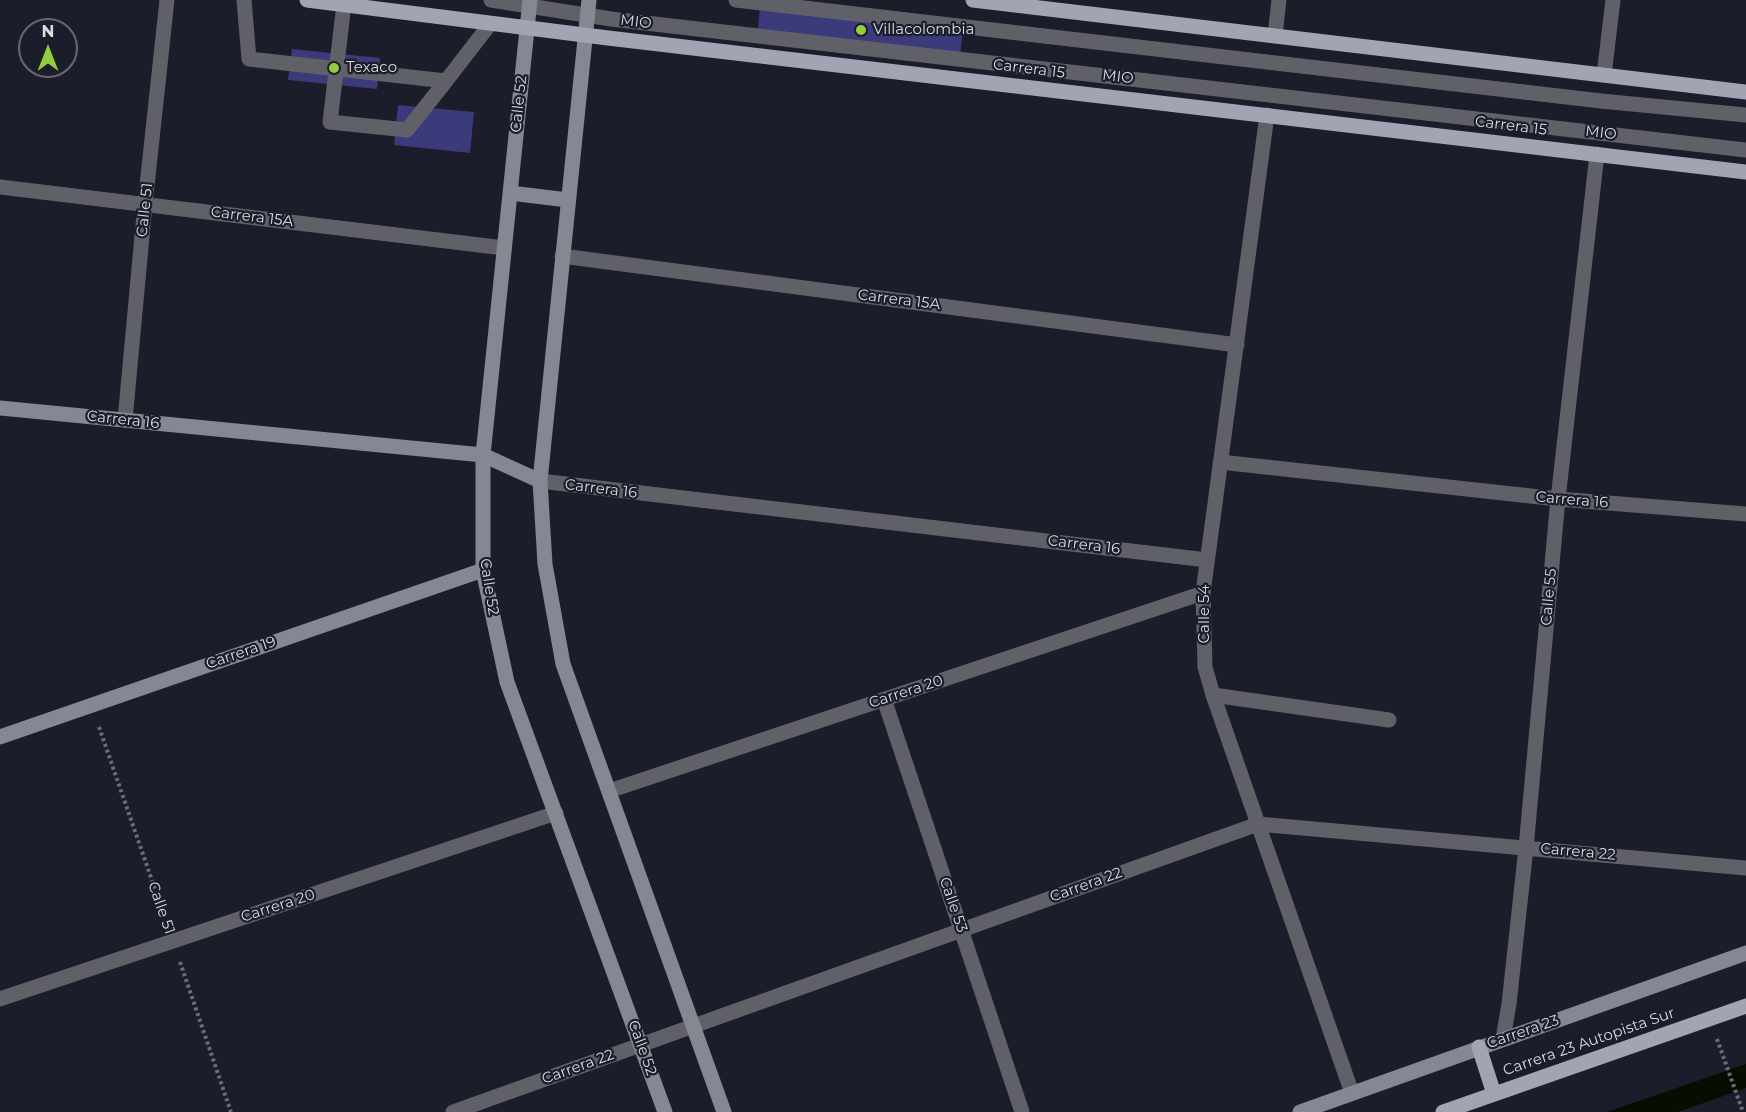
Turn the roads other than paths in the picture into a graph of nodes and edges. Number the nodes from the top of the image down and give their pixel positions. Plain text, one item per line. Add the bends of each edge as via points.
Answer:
1 (167, 0) edge
2 (244, 0) edge
3 (307, 0) edge
4 (491, 0) edge
5 (736, 0) edge
6 (972, 0) edge
7 (1279, 0) edge
8 (1613, 0) edge
9 (529, 3) edge
10 (344, 4) junction
11 (588, 7) edge
12 (490, 24) junction
13 (527, 28) junction
14 (585, 35) junction
15 (1275, 36) junction
16 (336, 68) junction
17 (1604, 75) junction
18 (446, 81) junction
19 (1746, 92) edge
20 (1267, 115) junction
21 (1746, 115) edge
22 (1746, 150) edge
23 (1597, 154) junction
24 (1746, 172) edge
25 (0, 188) edge
26 (510, 193) junction
27 (568, 200) junction
28 (145, 204) junction
29 (504, 248) junction
30 (562, 256) junction
31 (1237, 345) junction
32 (0, 408) edge
33 (125, 420) junction
34 (483, 455) junction
35 (1220, 462) junction
36 (540, 481) junction
37 (1558, 500) junction
38 (1746, 514) edge
39 (1207, 560) junction
40 (483, 570) junction
41 (1203, 593) junction
42 (1213, 695) junction
43 (884, 699) junction
44 (1389, 720) dead end
45 (0, 737) edge
46 (609, 791) junction
47 (556, 813) junction
48 (1258, 824) junction
49 (1527, 848) junction
50 (1746, 868) edge
51 (962, 930) junction
52 (1746, 953) edge
53 (0, 999) edge
54 (1746, 1006) edge
55 (693, 1026) junction
56 (1503, 1039) junction
57 (641, 1045) junction
58 (1479, 1047) junction
59 (1352, 1093) junction
60 (1494, 1094) junction
61 (453, 1112) edge
62 (665, 1112) edge
63 (724, 1112) edge
64 (1022, 1112) edge
65 (1300, 1112) edge
66 (1443, 1112) edge

1 - 28 street, Calle 51
2 - 16 street via 249,59
3 - 10 main road, Carrera 15
4 - 9 street, MIO
5 - 21 street
6 - 15 main road
7 - 15 street
8 - 17 street
9 - 11 street, MIO
9 - 13 street, Calle 52
10 - 12 main road, Carrera 15
10 - 16 street
11 - 14 street
11 - 22 street, MIO
12 - 13 main road, Carrera 15
12 - 18 street
13 - 14 main road, Carrera 15
13 - 26 street, Calle 52
14 - 20 main road, Carrera 15
14 - 27 street
15 - 17 main road
16 - 18 street
16 - 18 street via 330,122 407,130
17 - 19 main road
20 - 23 main road, Carrera 15
20 - 31 street, Calle 54
23 - 24 main road, Carrera 15
23 - 37 street, Calle 55
25 - 28 street, Carrera 15A
26 - 27 street
26 - 29 street, Calle 52
27 - 30 street
28 - 29 street, Carrera 15A
28 - 33 street, Calle 51
29 - 34 street, Calle 52
30 - 31 street, Carrera 15A
30 - 36 street
31 - 35 street, Calle 54
32 - 33 street, Carrera 16
33 - 34 street, Carrera 16
34 - 36 street, Carrera 16
34 - 40 street, Calle 52
35 - 37 street, Carrera 16
35 - 39 street, Calle 54
36 - 39 street, Carrera 16
36 - 46 street via 545,564 563,664
37 - 38 street, Carrera 16
37 - 49 street, Calle 55
39 - 41 street, Calle 54
40 - 45 street, Carrera 19
40 - 47 street, Calle 52 via 507,682
41 - 42 street, Calle 54 via 1205,667
41 - 43 street, Carrera 20
42 - 44 street
42 - 48 street, Calle 54
43 - 46 street, Carrera 20
43 - 51 street, Calle 53
46 - 55 street
47 - 53 street, Carrera 20
47 - 57 street, Calle 52
48 - 49 street, Carrera 22
48 - 51 street, Carrera 22
48 - 59 street, Calle 54
49 - 50 street, Carrera 22
49 - 56 street, Calle 55
51 - 55 street, Carrera 22
51 - 64 street, Calle 53
52 - 56 street, Carrera 23
54 - 60 main road, Carrera 23 Autopista Sur
55 - 57 street, Carrera 22
55 - 63 street
56 - 58 street, Carrera 23
57 - 61 street, Carrera 22
57 - 62 street, Calle 52
58 - 59 street, Carrera 23
58 - 60 main road
59 - 65 street, Carrera 23
60 - 66 main road, Carrera 23 Autopista Sur

